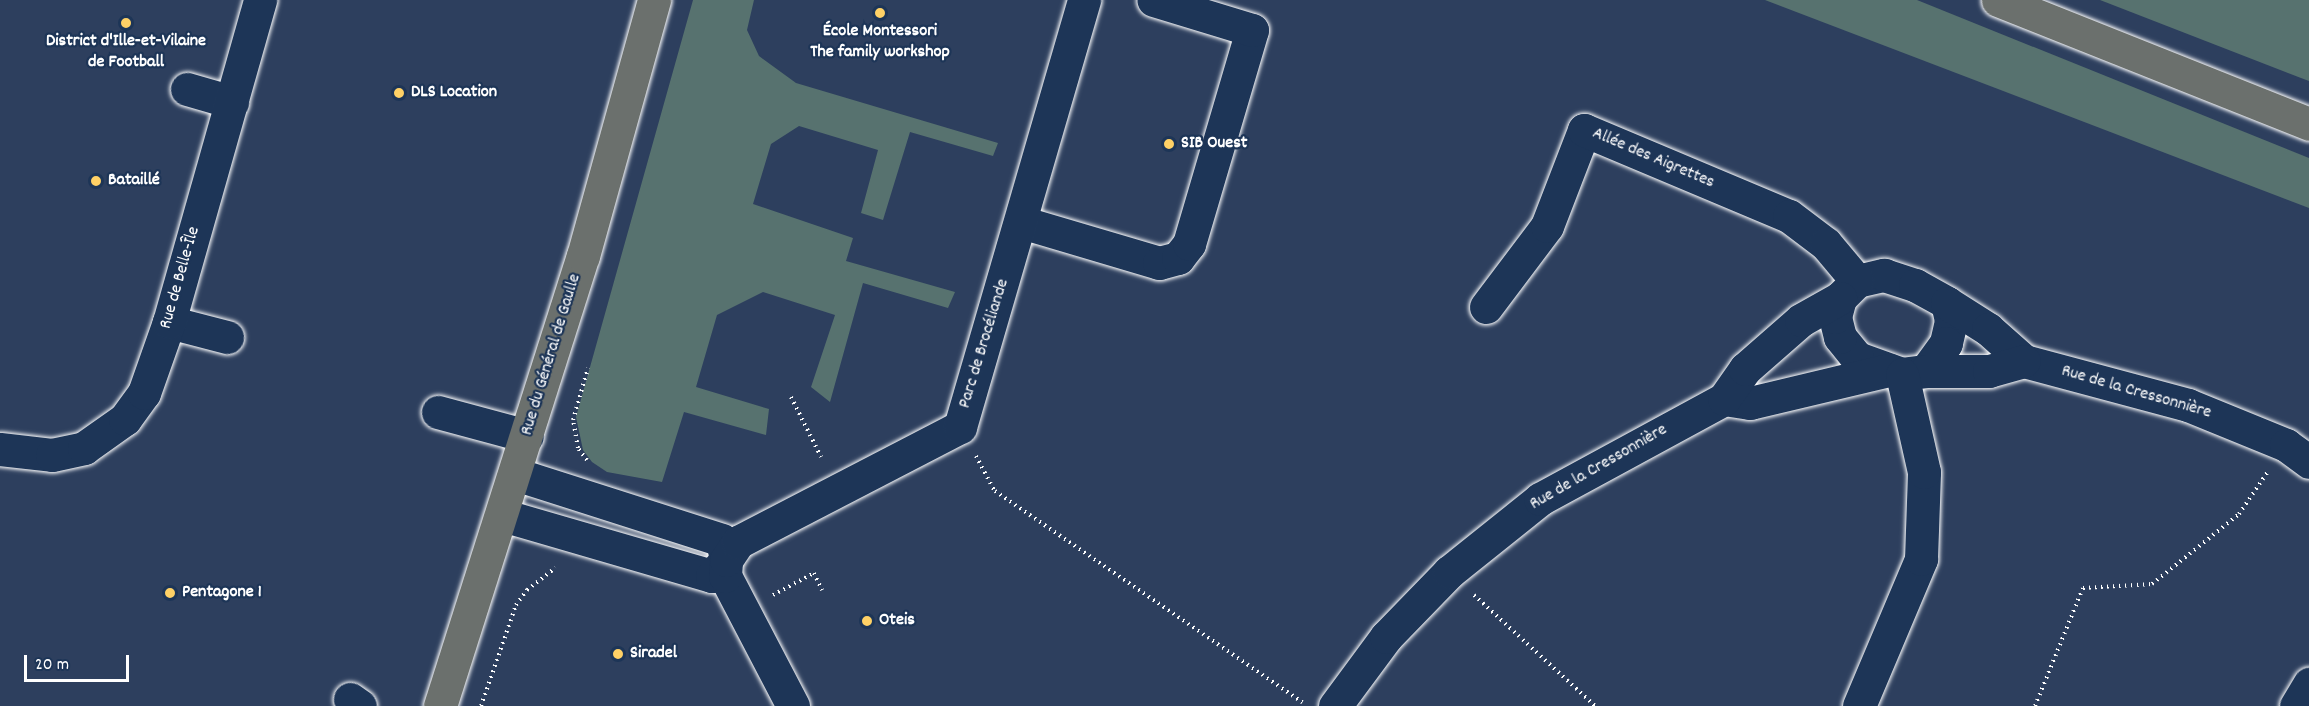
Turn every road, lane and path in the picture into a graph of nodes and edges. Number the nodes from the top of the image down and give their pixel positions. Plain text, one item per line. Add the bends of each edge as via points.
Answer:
1 (260, 0) edge
2 (654, 0) edge
3 (1084, 0) edge
4 (1153, 0) edge
5 (1998, 0) edge
6 (187, 89) dead end
7 (232, 102) junction
8 (2309, 124) edge
9 (1021, 222) junction
10 (1849, 290) junction
11 (1947, 303) junction
12 (1486, 307) dead end
13 (169, 322) junction
14 (227, 337) dead end
15 (2024, 361) junction
16 (588, 368) dead end
17 (1906, 372) junction
18 (791, 398) dead end
19 (1724, 399) junction
20 (438, 412) dead end
21 (960, 426) junction
22 (527, 436) junction
23 (0, 449) edge
24 (821, 457) dead end
25 (2309, 462) edge
26 (592, 467) dead end
27 (2271, 467) dead end
28 (515, 474) junction
29 (502, 515) junction
30 (726, 560) junction
31 (559, 567) dead end
32 (1449, 572) junction
33 (822, 590) dead end
34 (743, 611) junction
35 (2309, 684) edge
36 (440, 706) edge
37 (481, 706) edge
38 (793, 706) edge
39 (1308, 706) edge
40 (1335, 706) edge
41 (1595, 706) edge
42 (1859, 706) edge
43 (2035, 706) edge
44 (2296, 706) edge

1 - 7 street, Rue de Belle-Île
2 - 22 main road, Rue du Général de Gaulle
3 - 9 street, Parc de Brocéliande
4 - 9 street via 1252,30 1189,244 1178,258 1160,263
5 - 8 main road
6 - 7 street
7 - 13 street, Rue de Belle-Île
9 - 21 street, Parc de Brocéliande
10 - 11 street, Rue de la Cressonnière via 1884,275 1916,285
10 - 12 street, Allée des Aigrettes via 1826,244 1789,216 1584,130 1547,226
10 - 17 street via 1835,316 1839,337 1857,358
10 - 19 street, Rue de la Cressonnière via 1801,320 1745,369
11 - 15 street, Rue de la Cressonnière via 1988,328
11 - 17 street via 1951,321 1946,343
13 - 14 street
13 - 23 street, Rue de Belle-Île via 144,393 118,425 84,448 52,454
15 - 17 street via 1989,371
15 - 25 street, Rue de la Cressonnière via 2188,405 2286,445
16 - 26 path via 573,420 578,448
17 - 19 street via 1750,403
17 - 42 street via 1924,472 1921,559
18 - 24 path
19 - 32 street, Rue de la Cressonnière via 1540,499
20 - 22 street
21 - 30 street, Parc de Brocéliande via 738,542
21 - 39 path via 995,492
22 - 28 main road, Rue du Général de Gaulle
27 - 43 path via 2239,514 2152,584 2083,588
28 - 29 main road, Rue du Général de Gaulle
28 - 30 street via 722,540
29 - 30 street, Parc de Brocéliande via 712,576
29 - 36 main road, Rue du Général de Gaulle
30 - 34 street via 725,576
31 - 37 path via 549,569 516,605
32 - 40 street, Rue de la Cressonnière via 1386,637
32 - 41 path
33 - 34 path via 814,573
34 - 38 street
35 - 44 street

